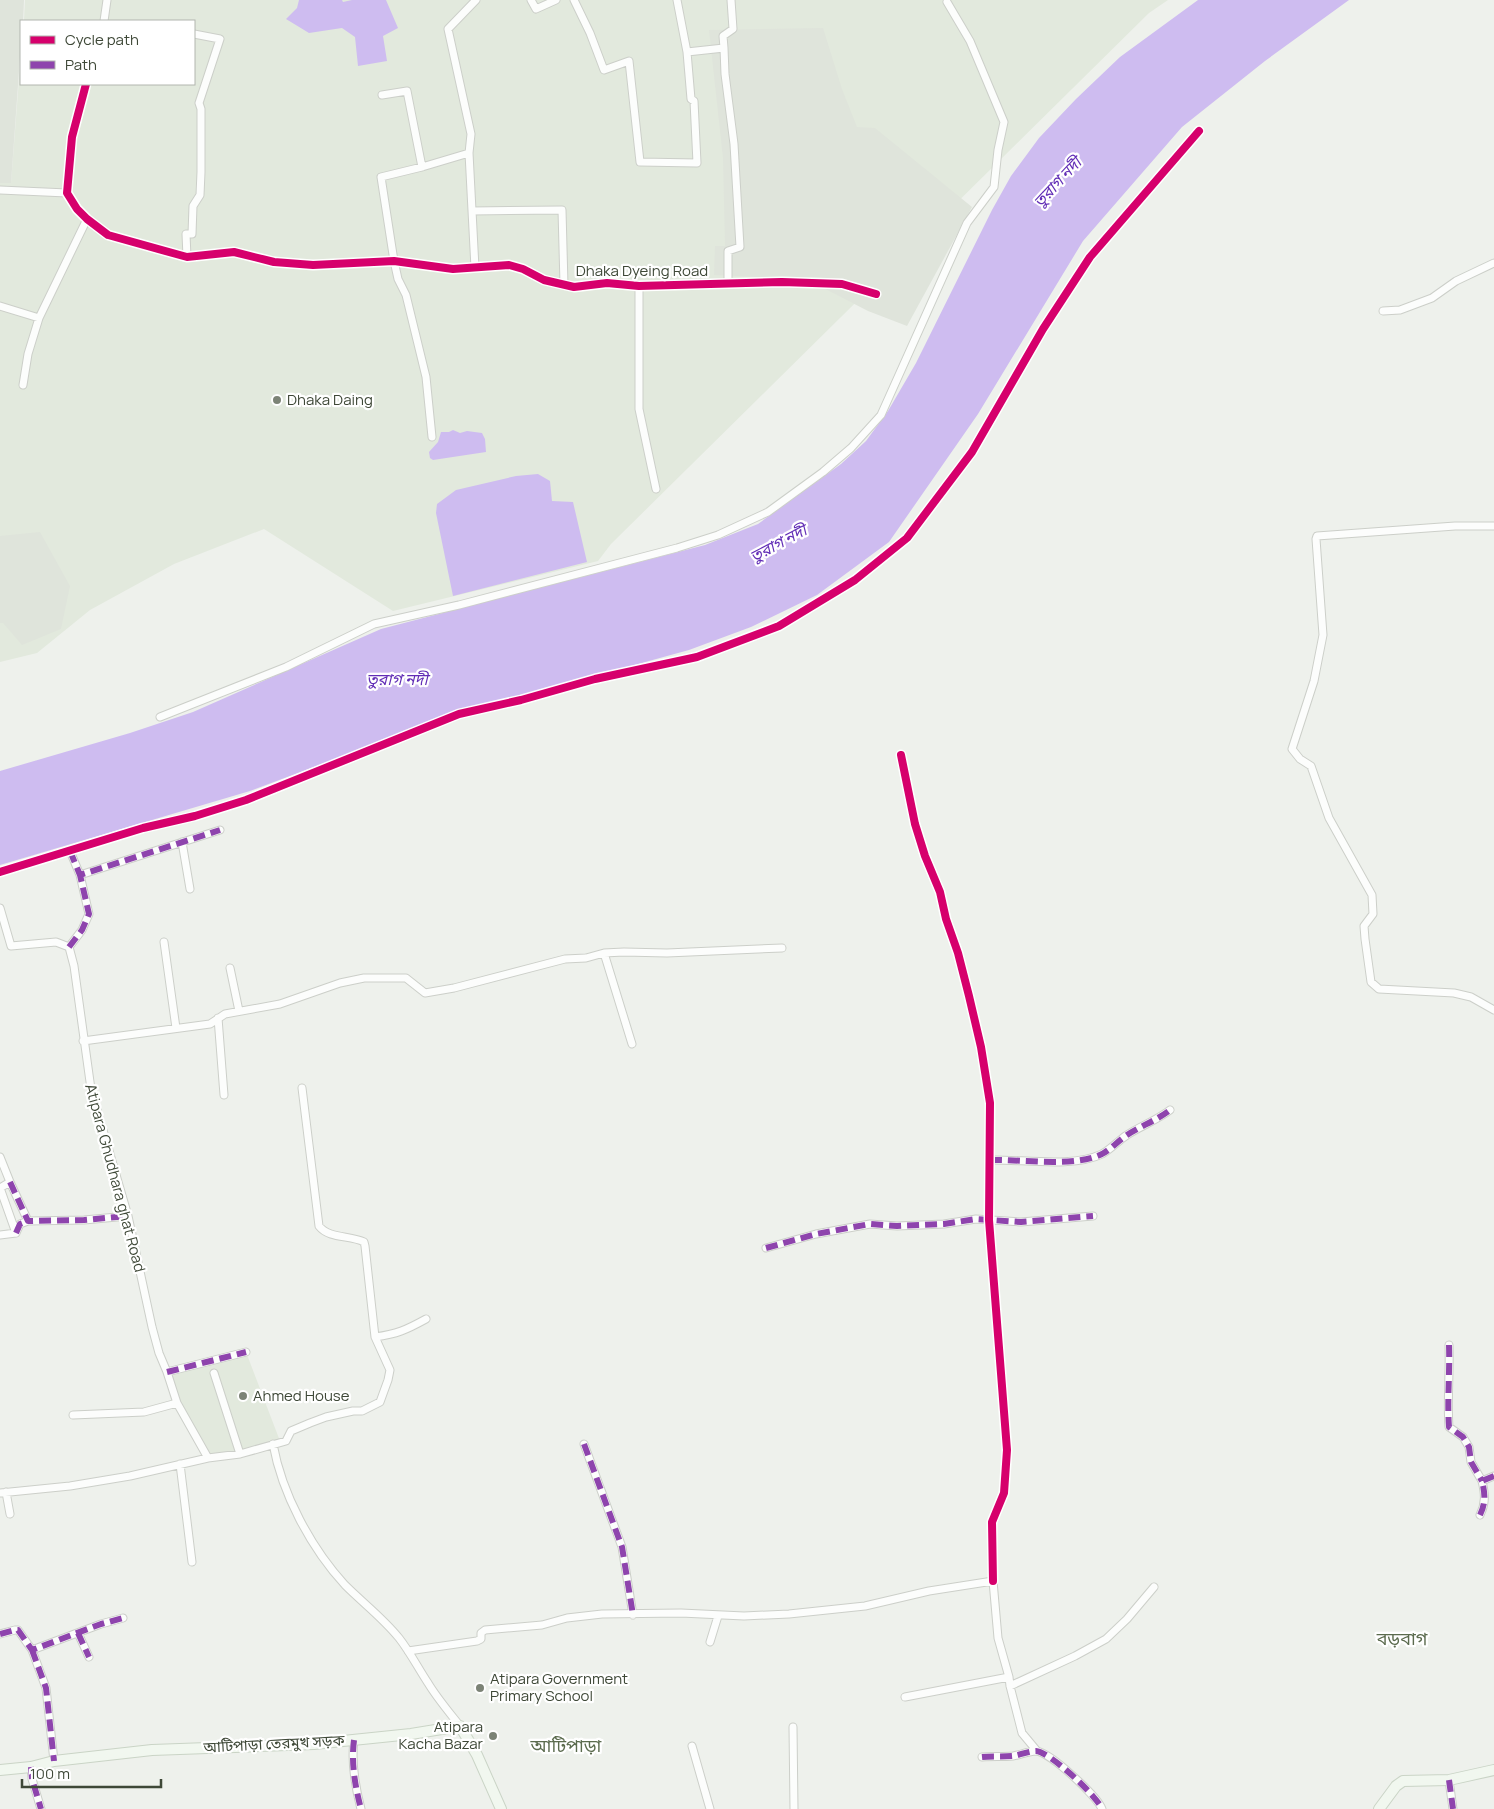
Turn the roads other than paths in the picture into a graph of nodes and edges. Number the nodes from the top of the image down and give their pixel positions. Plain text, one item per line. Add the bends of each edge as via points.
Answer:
1 (107, 0) edge
2 (476, 0) edge
3 (532, 0) edge
4 (556, 0) edge
5 (574, 0) edge
6 (678, 0) edge
7 (731, 0) edge
8 (949, 1) edge
9 (104, 20) edge
10 (195, 34) edge
11 (724, 48) junction
12 (687, 52) junction
13 (86, 85) edge
14 (382, 95) dead end
15 (1199, 131) dead end
16 (470, 153) junction
17 (422, 167) junction
18 (0, 190) edge
19 (67, 193) junction
20 (472, 211) junction
21 (87, 219) junction
22 (187, 257) junction
23 (394, 261) junction
24 (1494, 264) edge
25 (475, 268) junction
26 (728, 284) junction
27 (564, 285) junction
28 (639, 286) junction
29 (876, 294) dead end
30 (0, 306) edge
31 (1383, 311) dead end
32 (39, 318) junction
33 (23, 385) dead end
34 (432, 437) dead end
35 (656, 489) dead end
36 (1494, 526) edge
37 (160, 717) dead end
38 (901, 755) dead end
39 (220, 830) dead end
40 (182, 842) junction
41 (70, 851) junction
42 (0, 872) edge
43 (80, 875) junction
44 (190, 889) dead end
45 (0, 908) edge
46 (164, 942) dead end
47 (69, 947) junction
48 (782, 948) dead end
49 (604, 953) junction
50 (230, 968) dead end
51 (1494, 1010) edge
52 (239, 1011) junction
53 (218, 1018) junction
54 (176, 1028) junction
55 (83, 1041) junction
56 (632, 1044) dead end
57 (302, 1088) dead end
58 (224, 1095) dead end
59 (1170, 1110) dead end
60 (0, 1157) edge
61 (990, 1160) junction
62 (10, 1182) junction
63 (128, 1216) junction
64 (1093, 1216) dead end
65 (989, 1220) junction
66 (28, 1221) junction
67 (16, 1233) junction
68 (0, 1235) edge
69 (766, 1248) dead end
70 (426, 1318) dead end
71 (375, 1337) junction
72 (1449, 1345) dead end
73 (246, 1352) dead end
74 (167, 1372) junction
75 (214, 1373) dead end
76 (177, 1403) junction
77 (73, 1415) dead end
78 (273, 1444) junction
79 (584, 1444) dead end
80 (240, 1454) junction
81 (208, 1458) junction
82 (180, 1464) junction
83 (1494, 1476) edge
84 (1482, 1481) junction
85 (3, 1492) edge
86 (10, 1514) dead end
87 (1480, 1515) dead end
88 (192, 1562) dead end
89 (993, 1581) junction
90 (1154, 1588) dead end
91 (633, 1615) junction
92 (718, 1616) junction
93 (123, 1618) dead end
94 (78, 1633) junction
95 (0, 1634) edge
96 (710, 1642) dead end
97 (32, 1650) junction
98 (408, 1650) junction
99 (89, 1657) dead end
100 (1009, 1677) junction
101 (1010, 1686) junction
102 (905, 1697) dead end
103 (460, 1726) junction
104 (793, 1727) dead end
105 (354, 1740) junction
106 (692, 1746) dead end
107 (1037, 1751) junction
108 (982, 1757) dead end
109 (54, 1761) junction
110 (31, 1768) junction
111 (0, 1770) edge
112 (1494, 1770) edge
113 (1449, 1780) junction
114 (41, 1809) edge
115 (361, 1809) edge
116 (501, 1809) edge
117 (710, 1809) edge
118 (794, 1809) edge
119 (1102, 1809) edge
120 (1378, 1809) edge
121 (1453, 1809) edge

1 - 9 street
2 - 16 street via 448,29 471,134
3 - 4 street via 536,9
5 - 12 street via 604,70 629,60 640,162 697,163 694,101 691,99
6 - 12 street
7 - 11 street via 733,29 723,36
8 - 37 street via 970,41 1004,122 994,187 967,223 880,415 851,448 768,512 718,535 374,624 286,667
10 - 22 street via 220,39 200,104 200,195 193,206 192,234 186,234
11 - 12 street
11 - 26 street via 740,247 728,251
13 - 19 street via 72,137
14 - 17 street via 407,91
15 - 41 street via 1090,257 1043,329 972,452 907,538 855,580 779,626 697,657 594,679 459,714 246,800
16 - 17 street
16 - 20 street
17 - 23 street via 381,177
18 - 19 street
19 - 21 street, Dhaka Dyeing Road
20 - 25 street
20 - 27 street via 562,210
21 - 22 street, Dhaka Dyeing Road via 108,235
21 - 32 street
22 - 23 street, Dhaka Dyeing Road via 234,252 274,262 313,265
23 - 25 street, Dhaka Dyeing Road via 453,269
23 - 34 street via 406,295 426,377
24 - 31 street via 1456,281 1432,298 1400,310
25 - 27 street, Dhaka Dyeing Road via 508,265
26 - 28 street, Dhaka Dyeing Road
26 - 29 street, Dhaka Dyeing Road via 842,284
27 - 28 street, Dhaka Dyeing Road via 607,283
28 - 35 street via 639,409
30 - 32 street
32 - 33 street
36 - 51 street via 1317,536 1323,635 1314,681 1292,749 1311,766 1329,818 1372,895 1373,914 1364,926 1371,982 1379,989 1471,996
38 - 61 street via 915,824 958,952 981,1047 990,1103
39 - 40 street
40 - 43 street
40 - 44 street
41 - 42 street
41 - 43 street
43 - 47 street via 89,914
45 - 47 street via 11,946 56,942
46 - 54 street
47 - 55 street, Atipara Ghudhara ghat Road
48 - 49 street
49 - 52 street via 565,959 425,993 406,978 364,978 280,1004
49 - 56 street
50 - 52 street
52 - 53 street
53 - 54 street via 210,1024
53 - 58 street
54 - 55 street
55 - 63 street, Atipara Ghudhara ghat Road via 90,1089
57 - 71 street via 319,1226 326,1232 364,1242
59 - 61 street via 1101,1154 1057,1162
60 - 62 street
61 - 65 street
62 - 66 street
62 - 67 street via 0,1188
63 - 66 street
63 - 74 street, Atipara Ghudhara ghat Road via 152,1328
64 - 65 street via 1021,1222
65 - 69 street via 897,1226 870,1224
65 - 89 street via 1007,1450 1004,1493 992,1522
66 - 67 street via 20,1224
67 - 68 street
70 - 71 street via 395,1334
71 - 78 street via 390,1370 380,1402 362,1411 310,1423 291,1431 286,1441
72 - 84 street via 1449,1427 1463,1437 1469,1447 1471,1462
73 - 74 street
74 - 76 street, Atipara Ghudhara ghat Road
75 - 80 street
76 - 77 street via 144,1412
76 - 81 street, Atipara Ghudhara ghat Road
78 - 80 street
78 - 98 street via 294,1510 315,1545 344,1583 383,1620
79 - 91 street via 622,1547
80 - 81 street
81 - 82 street
82 - 85 street via 70,1486
82 - 88 street
83 - 84 street
84 - 87 street via 1485,1506
85 - 86 street
89 - 92 street via 865,1606 789,1614
89 - 100 street via 998,1638
90 - 101 street via 1106,1639
91 - 92 street via 681,1613
91 - 98 street via 593,1615 542,1625 485,1630 477,1642
92 - 96 street
93 - 94 street
94 - 97 street
94 - 99 street
95 - 97 street via 18,1630
97 - 109 street via 46,1688
98 - 103 street
100 - 101 street
100 - 102 street
101 - 107 street via 1022,1733
103 - 105 main road, আটিপাড়া তেরমুখ সড়ক
103 - 116 main road
104 - 118 street
105 - 109 main road, আটিপাড়া তেরমুখ সড়ক via 152,1750
105 - 115 street via 354,1781
106 - 117 street
107 - 108 street
107 - 119 street via 1087,1788
109 - 110 main road, আটিপাড়া তেরমুখ সড়ক
110 - 111 main road, আটিপাড়া তেরমুখ সড়ক
110 - 114 street
112 - 113 main road
113 - 120 main road via 1403,1781
113 - 121 street

